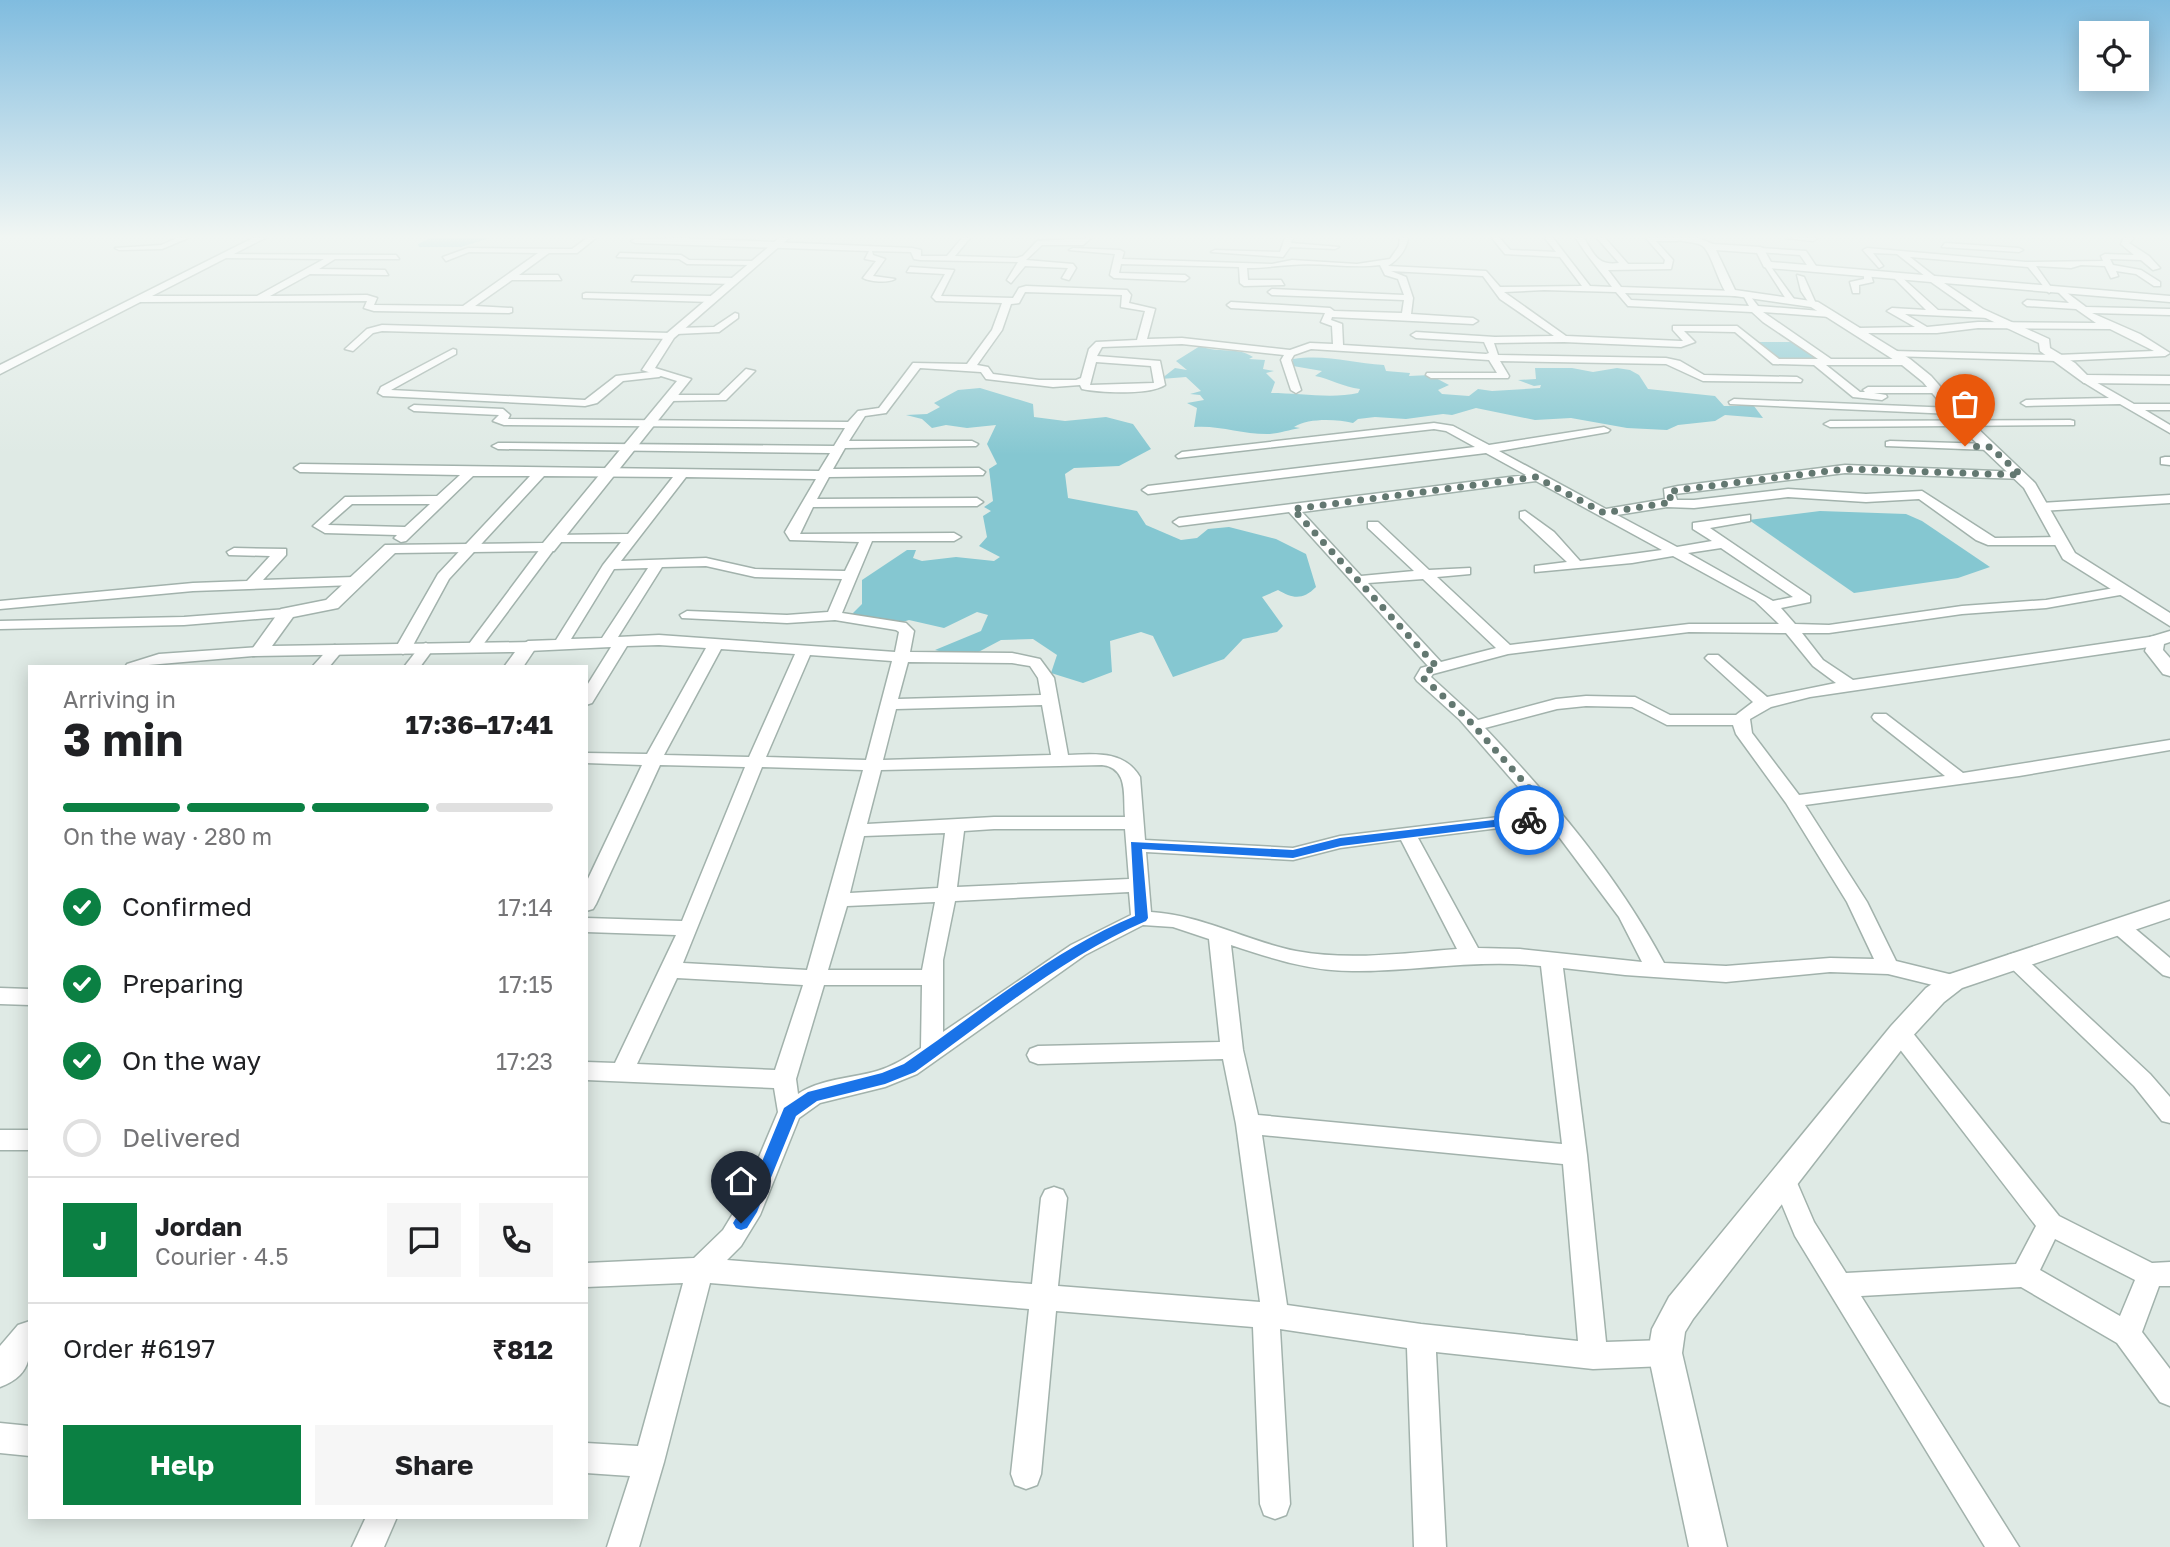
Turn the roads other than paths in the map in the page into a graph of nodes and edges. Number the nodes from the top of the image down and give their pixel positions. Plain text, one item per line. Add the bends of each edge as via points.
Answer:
1 (117, 310) edge
2 (698, 310) edge
3 (1004, 310) edge
4 (1150, 310) edge
5 (1316, 310) edge
6 (1407, 310) edge
7 (1524, 310) edge
8 (1756, 310) edge
9 (1773, 310) edge
10 (1824, 310) edge
11 (1981, 310) edge
12 (2082, 310) edge
13 (2129, 310) edge
14 (1934, 312) junction
15 (2170, 312) edge
16 (1331, 314) junction
17 (1830, 314) junction
18 (1989, 315) junction
19 (735, 316) dead end
20 (1406, 316) junction
21 (2094, 318) junction
22 (1473, 321) dead end
23 (1967, 326) junction
24 (2074, 326) junction
25 (2111, 326) junction
26 (2016, 327) junction
27 (1926, 330) junction
28 (1858, 331) junction
29 (673, 333) junction
30 (1744, 334) junction
31 (1789, 334) junction
32 (1416, 335) dead end
33 (1487, 339) junction
34 (1568, 339) junction
35 (1141, 342) junction
36 (350, 349) dead end
37 (1338, 349) junction
38 (453, 352) dead end
39 (1291, 353) junction
40 (1893, 354) junction
41 (1493, 357) junction
42 (2056, 357) junction
43 (1093, 359) junction
44 (1777, 362) junction
45 (1816, 362) junction
46 (1829, 362) junction
47 (1906, 362) junction
48 (970, 367) junction
49 (0, 370) edge
50 (750, 372) dead end
51 (659, 374) junction
52 (1431, 375) dead end
53 (1797, 380) junction
54 (2087, 380) junction
55 (2170, 380) edge
56 (1084, 381) junction
57 (1807, 389) dead end
58 (1296, 390) dead end
59 (1817, 397) dead end
60 (670, 398) junction
61 (1945, 401) junction
62 (1734, 402) dead end
63 (2026, 403) dead end
64 (2126, 404) junction
65 (1827, 406) junction
66 (2170, 407) edge
67 (414, 408) dead end
68 (2155, 421) junction
69 (2170, 421) edge
70 (1965, 423) junction
71 (2070, 423) dead end
72 (650, 424) junction
73 (1830, 424) dead end
74 (852, 425) junction
75 (1604, 430) dead end
76 (2170, 430) edge
77 (972, 444) dead end
78 (1890, 444) dead end
79 (498, 446) dead end
80 (633, 446) junction
81 (839, 447) junction
82 (1990, 447) junction
83 (1488, 449) junction
84 (1182, 456) dead end
85 (300, 467) dead end
86 (470, 472) junction
87 (979, 472) dead end
88 (540, 473) junction
89 (610, 473) junction
90 (682, 474) junction
91 (823, 474) junction
92 (2021, 475) junction
93 (1536, 477) junction
94 (1148, 491) dead end
95 (2170, 499) edge
96 (442, 500) junction
97 (977, 502) dead end
98 (807, 503) junction
99 (1668, 503) junction
100 (1296, 507) junction
101 (2041, 507) junction
102 (1604, 513) junction
103 (1525, 514) dead end
104 (1745, 518) dead end
105 (1179, 522) dead end
106 (1373, 525) dead end
107 (408, 531) junction
108 (954, 537) dead end
109 (630, 538) junction
110 (867, 538) junction
111 (2059, 541) junction
112 (553, 543) junction
113 (1720, 544) junction
114 (391, 548) junction
115 (471, 548) junction
116 (1676, 551) junction
117 (234, 552) dead end
118 (658, 563) junction
119 (610, 565) junction
120 (1577, 565) junction
121 (1540, 569) dead end
122 (1465, 571) dead end
123 (1423, 574) junction
124 (850, 575) junction
125 (1358, 580) junction
126 (354, 581) junction
127 (252, 584) junction
128 (2120, 591) junction
129 (0, 605) edge
130 (1771, 606) junction
131 (287, 613) junction
132 (687, 615) dead end
133 (835, 617) junction
134 (2170, 621) edge
135 (0, 625) edge
136 (1793, 631) junction
137 (2163, 639) edge
138 (614, 642) junction
139 (561, 644) junction
140 (716, 644) junction
141 (528, 646) junction
142 (474, 647) junction
143 (426, 648) junction
144 (403, 649) junction
145 (805, 649) junction
146 (335, 650) junction
147 (1507, 650) junction
148 (259, 652) junction
149 (236, 654) junction
150 (901, 657) junction
151 (1713, 658) dead end
152 (140, 665) edge
153 (225, 665) edge
154 (322, 665) edge
155 (413, 665) edge
156 (514, 665) edge
157 (1437, 667) junction
158 (2170, 670) edge
159 (1850, 685) junction
160 (588, 696) edge
161 (1050, 700) junction
162 (889, 704) junction
163 (1765, 704) junction
164 (1880, 717) dead end
165 (1742, 720) junction
166 (1474, 726) junction
167 (2170, 745) edge
168 (588, 758) edge
169 (654, 760) junction
170 (1060, 760) junction
171 (755, 764) junction
172 (873, 765) junction
173 (1960, 779) junction
174 (1794, 801) junction
175 (1554, 816) junction
176 (1134, 823) junction
177 (955, 826) junction
178 (857, 830) junction
179 (1407, 835) junction
180 (1135, 845) junction
181 (1138, 885) junction
182 (947, 893) junction
183 (588, 900) edge
184 (837, 900) junction
185 (2170, 909) edge
186 (1142, 918) junction
187 (588, 925) edge
188 (2119, 926) junction
189 (689, 928) junction
190 (1219, 934) junction
191 (1471, 955) junction
192 (1551, 959) junction
193 (2015, 960) junction
194 (1888, 967) junction
195 (671, 970) junction
196 (1657, 970) junction
197 (2170, 970) edge
198 (933, 977) junction
199 (816, 978) junction
200 (1953, 982) junction
201 (0, 996) edge
202 (28, 996) edge
203 (1900, 1033) junction
204 (1232, 1050) junction
205 (932, 1053) junction
206 (1038, 1055) dead end
207 (588, 1072) edge
208 (622, 1073) junction
209 (785, 1079) junction
210 (790, 1112) junction
211 (2170, 1114) edge
212 (1248, 1124) junction
213 (0, 1140) edge
214 (28, 1140) edge
215 (1575, 1155) junction
216 (1783, 1178) junction
217 (1054, 1198) dead end
218 (2050, 1224) junction
219 (700, 1270) junction
220 (588, 1275) edge
221 (2024, 1275) junction
222 (2160, 1275) edge
223 (1839, 1284) junction
224 (1043, 1296) junction
225 (1270, 1316) junction
226 (2127, 1334) junction
227 (1421, 1337) junction
228 (28, 1338) edge
229 (1665, 1353) junction
230 (1593, 1356) junction
231 (0, 1371) edge
232 (2170, 1392) edge
233 (0, 1438) edge
234 (28, 1441) edge
235 (588, 1458) edge
236 (649, 1462) junction
237 (1027, 1474) dead end
238 (1275, 1504) dead end
239 (381, 1519) edge
240 (368, 1547) edge
241 (623, 1547) edge
242 (1430, 1547) edge
243 (1708, 1547) edge
244 (2003, 1547) edge

1 - 49 street
2 - 29 street
3 - 48 street via 997,330
4 - 35 street
5 - 16 street
6 - 20 street
7 - 34 street
8 - 31 street
9 - 17 street
10 - 17 street
11 - 18 street
12 - 21 street
13 - 15 street
14 - 18 street
14 - 23 street
14 - 27 street via 1892,311
16 - 20 street
16 - 37 street via 1325,321 1337,325
17 - 28 street
18 - 26 street
19 - 29 street via 716,330
20 - 22 street
21 - 24 street via 2063,319
21 - 25 street
23 - 26 street
23 - 27 street
24 - 25 street
24 - 26 street
25 - 42 street via 2165,353
26 - 42 street via 2046,341 2044,349
27 - 28 street
28 - 40 street
29 - 36 street via 382,328 370,331
29 - 51 street via 649,366 649,372
30 - 31 street
30 - 34 street via 1730,328 1676,328 1689,343
30 - 44 street
31 - 46 street
32 - 33 street
33 - 34 street
33 - 41 street
35 - 39 street via 1196,342
35 - 43 street via 1097,345
37 - 39 street via 1307,346
37 - 41 street
38 - 51 street via 383,393 585,403 620,377
39 - 58 street via 1286,360
40 - 42 street
40 - 47 street
41 - 52 street via 1504,376
41 - 53 street via 1666,360 1703,378
42 - 54 street
43 - 56 street
43 - 56 street via 1156,363 1160,385 1092,388
44 - 45 street
44 - 53 street
45 - 46 street
45 - 61 street via 1866,397
46 - 47 street
47 - 61 street
48 - 56 street via 984,369 988,376 1014,380
48 - 74 street via 914,366 882,411 859,415
50 - 60 street via 722,398
51 - 60 street via 684,378
53 - 57 street
54 - 55 street
54 - 64 street
59 - 65 street
60 - 72 street
61 - 65 street
61 - 70 street
62 - 65 street
63 - 64 street
64 - 66 street
64 - 68 street
67 - 72 street via 503,412 499,421 504,422
68 - 69 street
68 - 76 street
70 - 71 street
70 - 73 street
70 - 82 street
72 - 74 street
72 - 80 street
74 - 81 street
75 - 83 street
77 - 81 street
78 - 82 street
79 - 80 street
80 - 81 street
80 - 89 street
81 - 91 street
82 - 92 street
83 - 84 street via 1439,425
83 - 93 street
83 - 94 street
85 - 86 street
86 - 88 street
86 - 96 street
87 - 91 street
88 - 89 street
88 - 115 street
89 - 90 street
89 - 112 street
90 - 91 street
90 - 109 street
91 - 98 street
92 - 99 street via 1845,469 1672,491 1668,494 1673,500
92 - 101 street
93 - 100 street
93 - 102 street
95 - 101 street
96 - 107 street
96 - 107 street via 349,500 319,526
97 - 98 street
98 - 110 street via 792,533 795,537
99 - 102 street
99 - 111 street via 1788,493 1866,498 1922,495 1993,542
100 - 105 street
100 - 125 street
101 - 111 street
102 - 116 street
103 - 120 street
104 - 113 street via 1698,526
106 - 123 street
107 - 114 street
108 - 110 street
109 - 112 street
109 - 119 street
110 - 124 street
111 - 128 street via 2069,556
112 - 115 street
112 - 142 street
113 - 116 street
113 - 130 street via 1805,599
114 - 115 street
114 - 126 street
115 - 144 street via 437,585
116 - 120 street
116 - 130 street
117 - 127 street via 281,552
118 - 119 street
118 - 124 street via 706,562 755,573
118 - 138 street
119 - 139 street
120 - 121 street
122 - 123 street
123 - 125 street
123 - 147 street
124 - 133 street
125 - 157 street
126 - 127 street
126 - 131 street via 332,604
127 - 129 street
128 - 134 street
128 - 136 street via 2046,604
130 - 136 street
131 - 135 street via 184,621
131 - 148 street
132 - 133 street
133 - 150 street via 901,626 907,631
136 - 147 street via 1689,628
136 - 159 street via 1818,663
137 - 158 street via 2154,651
137 - 159 street
138 - 139 street
138 - 140 street
138 - 160 street
139 - 141 street
140 - 145 street
140 - 169 street
141 - 142 street
141 - 156 street
142 - 143 street
143 - 144 street
143 - 155 street
144 - 146 street
145 - 150 street
145 - 171 street
146 - 148 street
146 - 154 street
147 - 157 street
148 - 149 street
149 - 152 street via 159,659
149 - 153 street
150 - 161 street via 1035,662 1044,672
150 - 162 street
151 - 163 street
157 - 166 street via 1423,678
159 - 163 street
161 - 162 street
161 - 170 street
162 - 172 street
163 - 165 street
164 - 173 street
165 - 166 street via 1667,720 1634,702 1586,701 1556,704
165 - 174 street via 1744,734
166 - 175 street
167 - 173 street
168 - 169 street
169 - 171 street
169 - 183 street
170 - 172 street
170 - 176 street via 1108,760 1127,768
171 - 172 street
171 - 189 street
172 - 178 street
173 - 174 street
174 - 194 street via 1857,902
175 - 179 street
175 - 196 street via 1628,915
176 - 177 street
176 - 180 street
177 - 178 street
177 - 182 street
178 - 184 street
179 - 180 street via 1340,842 1293,854
179 - 191 street
180 - 181 street
181 - 182 street
181 - 186 street
182 - 184 street
182 - 198 street
184 - 199 street
185 - 188 street
186 - 190 street via 1174,920
186 - 205 street via 1078,950
187 - 189 street
188 - 193 street
188 - 197 street
189 - 195 street
190 - 191 street via 1293,958 1322,962 1370,964
190 - 204 street
191 - 192 street
192 - 196 street
192 - 215 street
193 - 200 street
193 - 211 street via 2142,1080
194 - 196 street via 1830,965 1726,974
194 - 200 street
195 - 199 street
195 - 208 street
198 - 199 street
198 - 205 street
199 - 209 street
200 - 203 street
201 - 202 street
203 - 216 street
203 - 218 street
204 - 206 street
204 - 212 street
205 - 210 street via 885,1078 813,1096
207 - 208 street
208 - 209 street
209 - 210 street
210 - 219 street via 751,1207 732,1238
212 - 215 street
212 - 225 street
213 - 214 street
215 - 230 street
216 - 223 street via 1804,1228
216 - 229 street via 1681,1308
217 - 224 street
218 - 221 street
218 - 222 street
219 - 220 street
219 - 224 street
219 - 236 street
221 - 223 street
221 - 226 street
222 - 226 street
223 - 244 street
224 - 225 street
224 - 237 street
225 - 227 street
225 - 238 street
226 - 232 street
227 - 230 street
227 - 242 street
228 - 231 street
229 - 230 street
229 - 243 street
233 - 234 street
235 - 236 street
236 - 241 street
239 - 240 street

